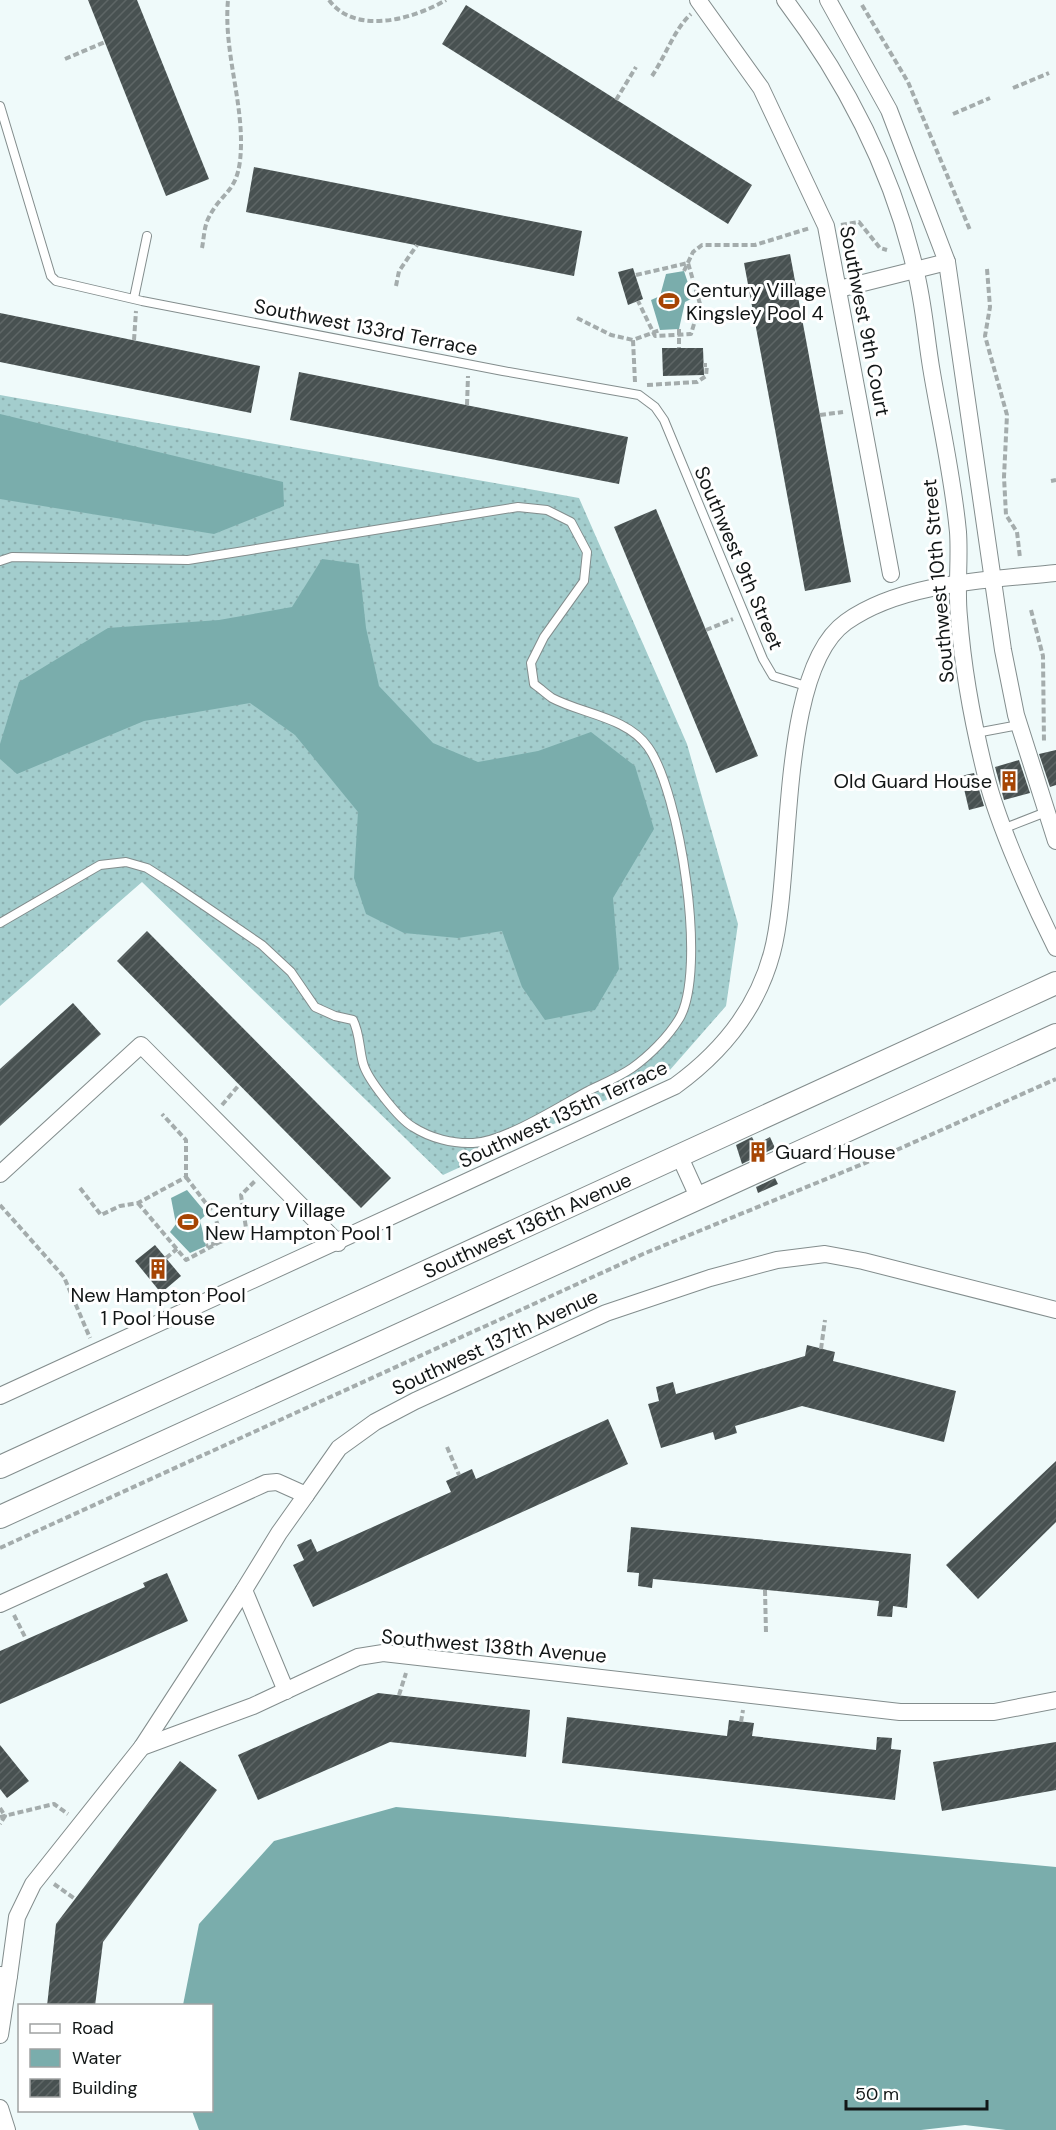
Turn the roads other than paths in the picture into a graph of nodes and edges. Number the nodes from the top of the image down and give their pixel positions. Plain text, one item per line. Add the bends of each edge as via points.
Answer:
1 (784, 0) edge
2 (828, 0) edge
3 (700, 2) edge
4 (0, 106) edge
5 (147, 236) dead end
6 (947, 262) junction
7 (916, 270) junction
8 (839, 289) junction
9 (136, 298) junction
10 (664, 420) joint
11 (0, 561) edge
12 (1056, 573) edge
13 (891, 574) dead end
14 (994, 579) junction
15 (959, 585) junction
16 (806, 686) junction
17 (1019, 725) junction
18 (976, 733) junction
19 (1046, 812) junction
20 (1005, 828) junction
21 (1056, 841) edge
22 (0, 923) edge
23 (1056, 948) edge
24 (1056, 982) edge
25 (1056, 1035) edge
26 (679, 1155) junction
27 (0, 1174) edge
28 (699, 1199) junction
29 (338, 1243) junction
30 (1056, 1310) edge
31 (0, 1395) edge
32 (0, 1467) edge
33 (306, 1495) junction
34 (0, 1516) edge
35 (244, 1590) junction
36 (4, 1602) edge
37 (286, 1691) junction
38 (1056, 1700) edge
39 (142, 1747) junction
40 (4, 1975) edge
41 (0, 2035) edge
42 (0, 2108) edge
43 (7, 2130) edge

1 - 7 street, Southwest 10th Street via 848,93 896,200
2 - 6 street via 893,119
3 - 8 street, Southwest 9th Court via 761,88 826,226
4 - 9 lane, Southwest 133rd Terrace via 53,279
5 - 9 lane
6 - 7 street
6 - 14 street
7 - 8 street
7 - 15 street, Southwest 10th Street via 946,443 958,533
8 - 13 street, Southwest 9th Court
9 - 10 lane, Southwest 133rd Terrace via 639,395
10 - 16 lane, Southwest 9th Street via 763,659 773,676
11 - 22 lane via 12,557 188,560 518,507 547,510 571,522 587,552 585,580 543,637 531,663 534,684 552,698 623,726 648,746 668,794 687,885 693,951 690,993 680,1018 632,1068 510,1132 475,1144 446,1142 412,1127 384,1096 364,1065 353,1020 315,1007 291,972 262,945 147,868 126,862 100,865
12 - 14 street, Southwest 135th Terrace
14 - 15 street, Southwest 135th Terrace
14 - 17 street
15 - 16 street, Southwest 135th Terrace via 897,597 870,607 843,624 819,654
15 - 18 street, Southwest 10th Street via 958,615
16 - 29 street, Southwest 135th Terrace via 776,936 755,998 731,1034 697,1070 675,1086
17 - 18 lane
17 - 19 street
18 - 20 street, Southwest 10th Street
19 - 20 lane
19 - 21 street
20 - 23 street, Southwest 10th Street
24 - 26 street, Southwest 136th Avenue
25 - 28 street
26 - 28 street
26 - 32 street, Southwest 136th Avenue
27 - 29 street via 141,1045
28 - 34 street
29 - 31 street, Southwest 135th Terrace
30 - 33 street, Southwest 137th Avenue via 825,1254 777,1260 710,1278 606,1314 416,1401 375,1422 339,1448
33 - 35 street, Southwest 137th Avenue
33 - 36 street via 277,1482 266,1483
35 - 37 street
35 - 39 street, Southwest 137th Avenue
37 - 38 street, Southwest 138th Avenue via 358,1657 383,1653 900,1712 986,1713
37 - 39 street, Southwest 138th Avenue
39 - 40 street, Southwest 138th Avenue via 41,1874 16,1917
40 - 41 street, Southwest 138th Avenue
42 - 43 street

